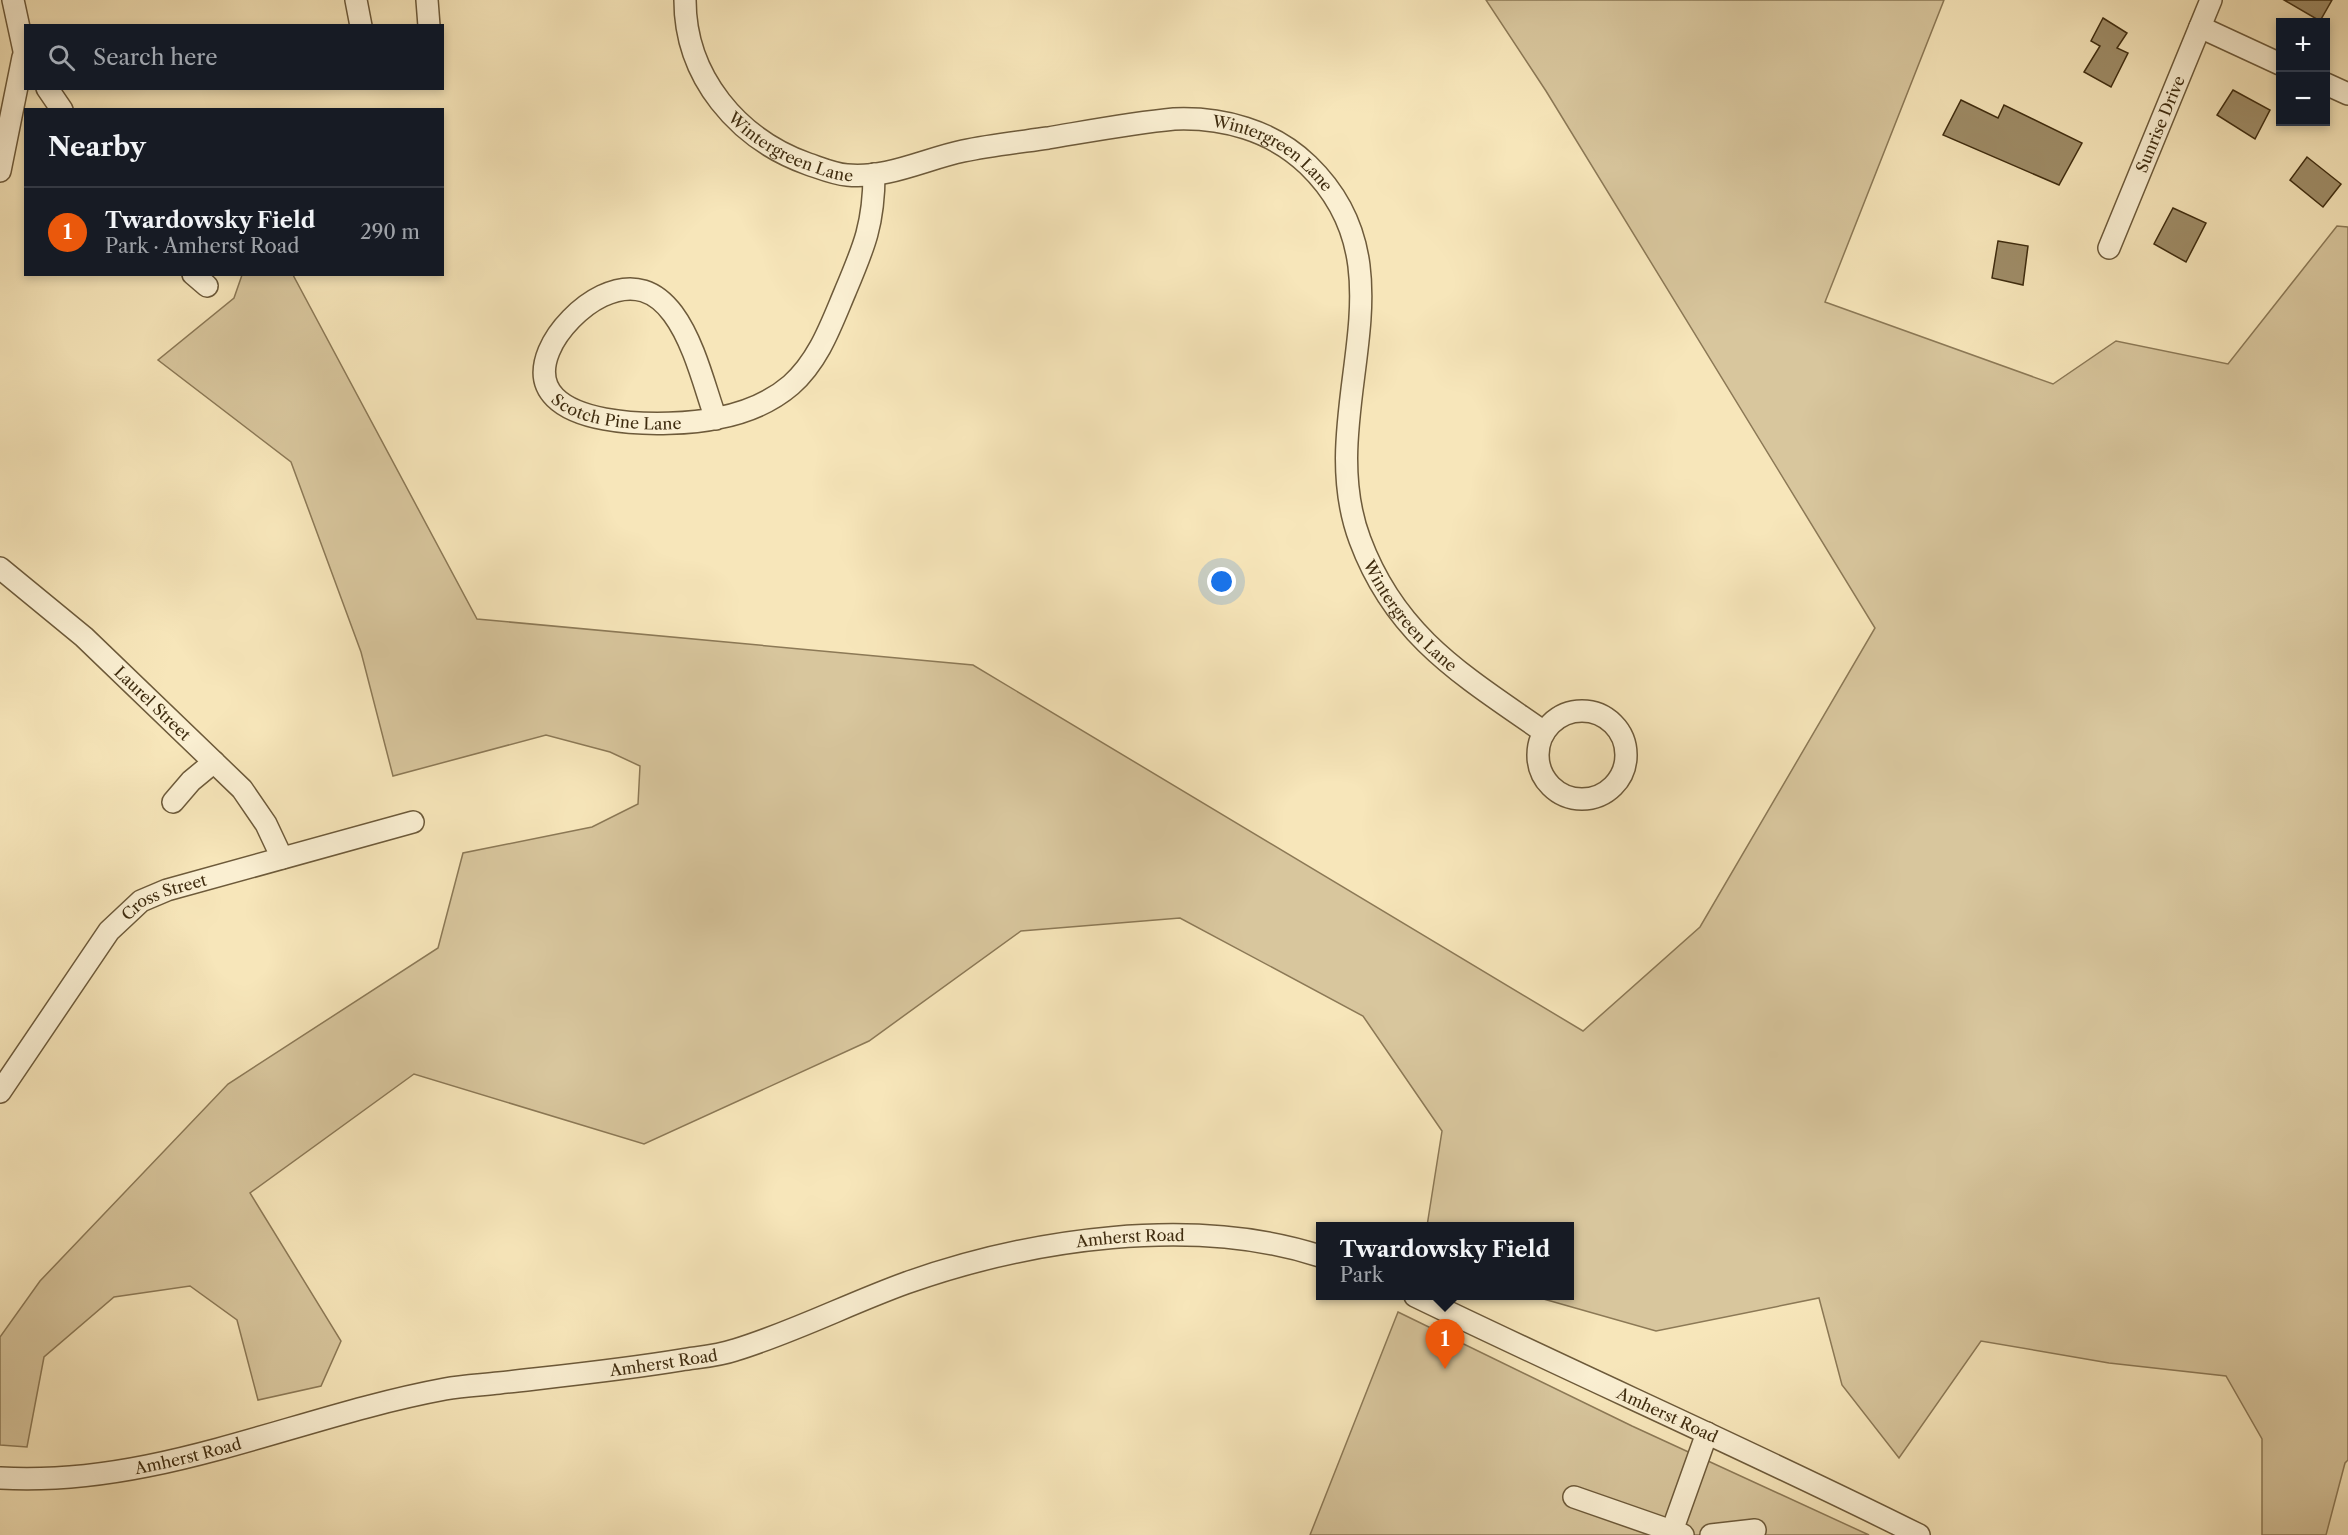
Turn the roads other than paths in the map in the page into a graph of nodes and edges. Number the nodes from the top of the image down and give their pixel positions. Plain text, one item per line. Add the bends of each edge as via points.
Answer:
1 (13, 0) edge
2 (356, 0) edge
3 (427, 0) edge
4 (685, 0) edge
5 (2211, 0) edge
6 (361, 24) edge
7 (429, 24) edge
8 (2199, 27) junction
9 (24, 59) edge
10 (2276, 62) edge
11 (2330, 86) edge
12 (48, 90) edge
13 (2348, 94) edge
14 (61, 108) edge
15 (0, 171) edge
16 (874, 174) junction
17 (2109, 248) dead end
18 (716, 419) junction
19 (0, 568) edge
20 (1544, 732) junction
21 (214, 762) junction
22 (173, 802) dead end
23 (413, 822) dead end
24 (282, 858) junction
25 (0, 1092) edge
26 (1316, 1255) edge
27 (1423, 1300) edge
28 (1707, 1434) junction
29 (0, 1478) edge
30 (1575, 1497) dead end
31 (1755, 1530) dead end
32 (1677, 1533) edge
33 (1711, 1535) edge
34 (1919, 1535) edge

1 - 9 street
2 - 6 street
3 - 7 street
4 - 16 street, Wintergreen Lane via 688,30 702,72 715,95 743,128 782,153 825,170 847,175
5 - 8 street, Sunrise Drive
8 - 10 street
8 - 17 street, Sunrise Drive
9 - 15 street
11 - 13 street
12 - 14 street
16 - 18 street, Scotch Pine Lane via 874,208 868,240 815,357 778,395
16 - 20 street, Wintergreen Lane via 963,151 1197,118 1242,127 1283,145 1300,158 1343,210 1359,252 1362,298 1348,411 1346,464 1352,515 1368,560 1402,618 1432,651
18 - 18 street, Scotch Pine Lane via 646,425 610,421 577,411 559,399 547,383 547,354 573,318 596,300 625,291 647,292 668,304 681,324
19 - 21 street, Laurel Street via 84,636
20 - 20 street via 1538,759 1543,776 1555,790 1572,798 1590,798 1607,792 1620,778 1626,762 1626,745 1619,729 1606,717 1589,711 1572,712 1556,719
21 - 22 street
21 - 24 street, Laurel Street via 242,789 266,824
23 - 24 street, Cross Street
24 - 25 street, Cross Street via 167,890 141,901 124,915 109,931
26 - 29 street, Amherst Road via 1258,1241 1214,1237 1125,1238 1036,1247 969,1262 906,1283 716,1356 450,1388 385,1401 122,1472 56,1480
27 - 28 street, Amherst Road
28 - 32 street
28 - 34 street, Amherst Road
30 - 32 street
31 - 33 street

